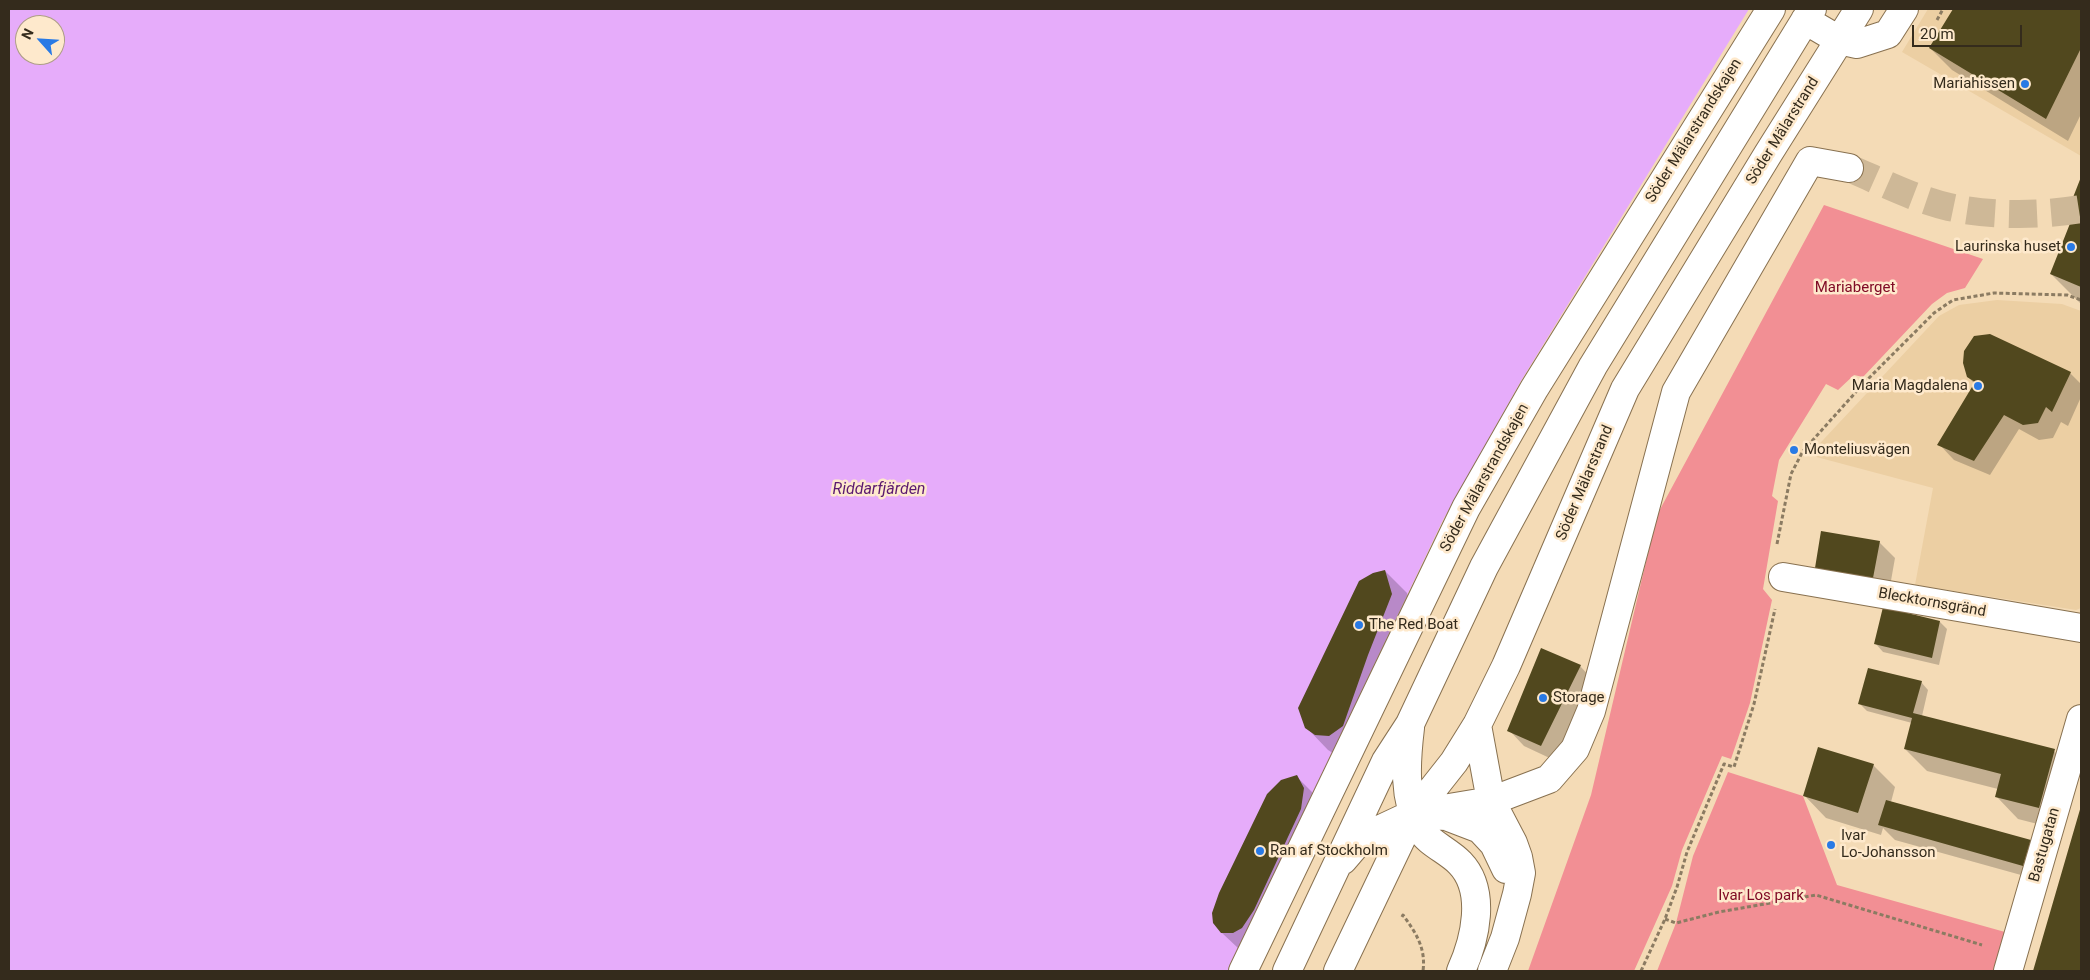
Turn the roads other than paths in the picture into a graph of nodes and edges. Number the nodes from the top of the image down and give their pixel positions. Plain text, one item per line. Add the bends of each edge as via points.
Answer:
1 (1771, 9) edge
2 (1859, 9) edge
3 (1904, 9) edge
4 (1809, 14) edge
5 (1839, 40) junction
6 (1849, 168) tunnel mouth
7 (1783, 577) dead end
8 (2081, 628) edge
9 (2081, 719) edge
10 (1410, 724) junction
11 (1477, 725) junction
12 (1491, 801) junction
13 (1413, 814) junction
14 (1338, 865) junction
15 (1510, 915) junction
16 (2011, 963) edge
17 (1243, 971) edge
18 (1288, 971) edge
19 (1338, 971) edge
20 (1461, 971) edge
21 (1492, 971) edge

1 - 17 street, Söder Mälarstrandskajen via 1534,389 1466,508
2 - 5 street, Söder Mälarstrand
3 - 5 street via 1888,34 1857,44
4 - 5 street
4 - 10 street via 1593,366 1484,567
5 - 11 street, Söder Mälarstrand via 1625,389 1506,666
6 - 12 street via 1810,161 1676,392 1590,711 1576,749 1549,779
7 - 8 street, Blecktornsgränd
9 - 16 street, Bastugatan
10 - 13 street via 1406,780
10 - 14 street via 1386,761
11 - 12 street
11 - 13 street, Söder Mälarstrand via 1454,762
12 - 13 street
12 - 15 street via 1518,857 1521,873
13 - 14 street via 1355,846
13 - 15 street via 1446,816 1480,829 1503,859
13 - 19 street, Söder Mälarstrand
13 - 20 street via 1421,831 1461,863 1472,881 1476,904 1473,933
14 - 18 street
15 - 21 street

